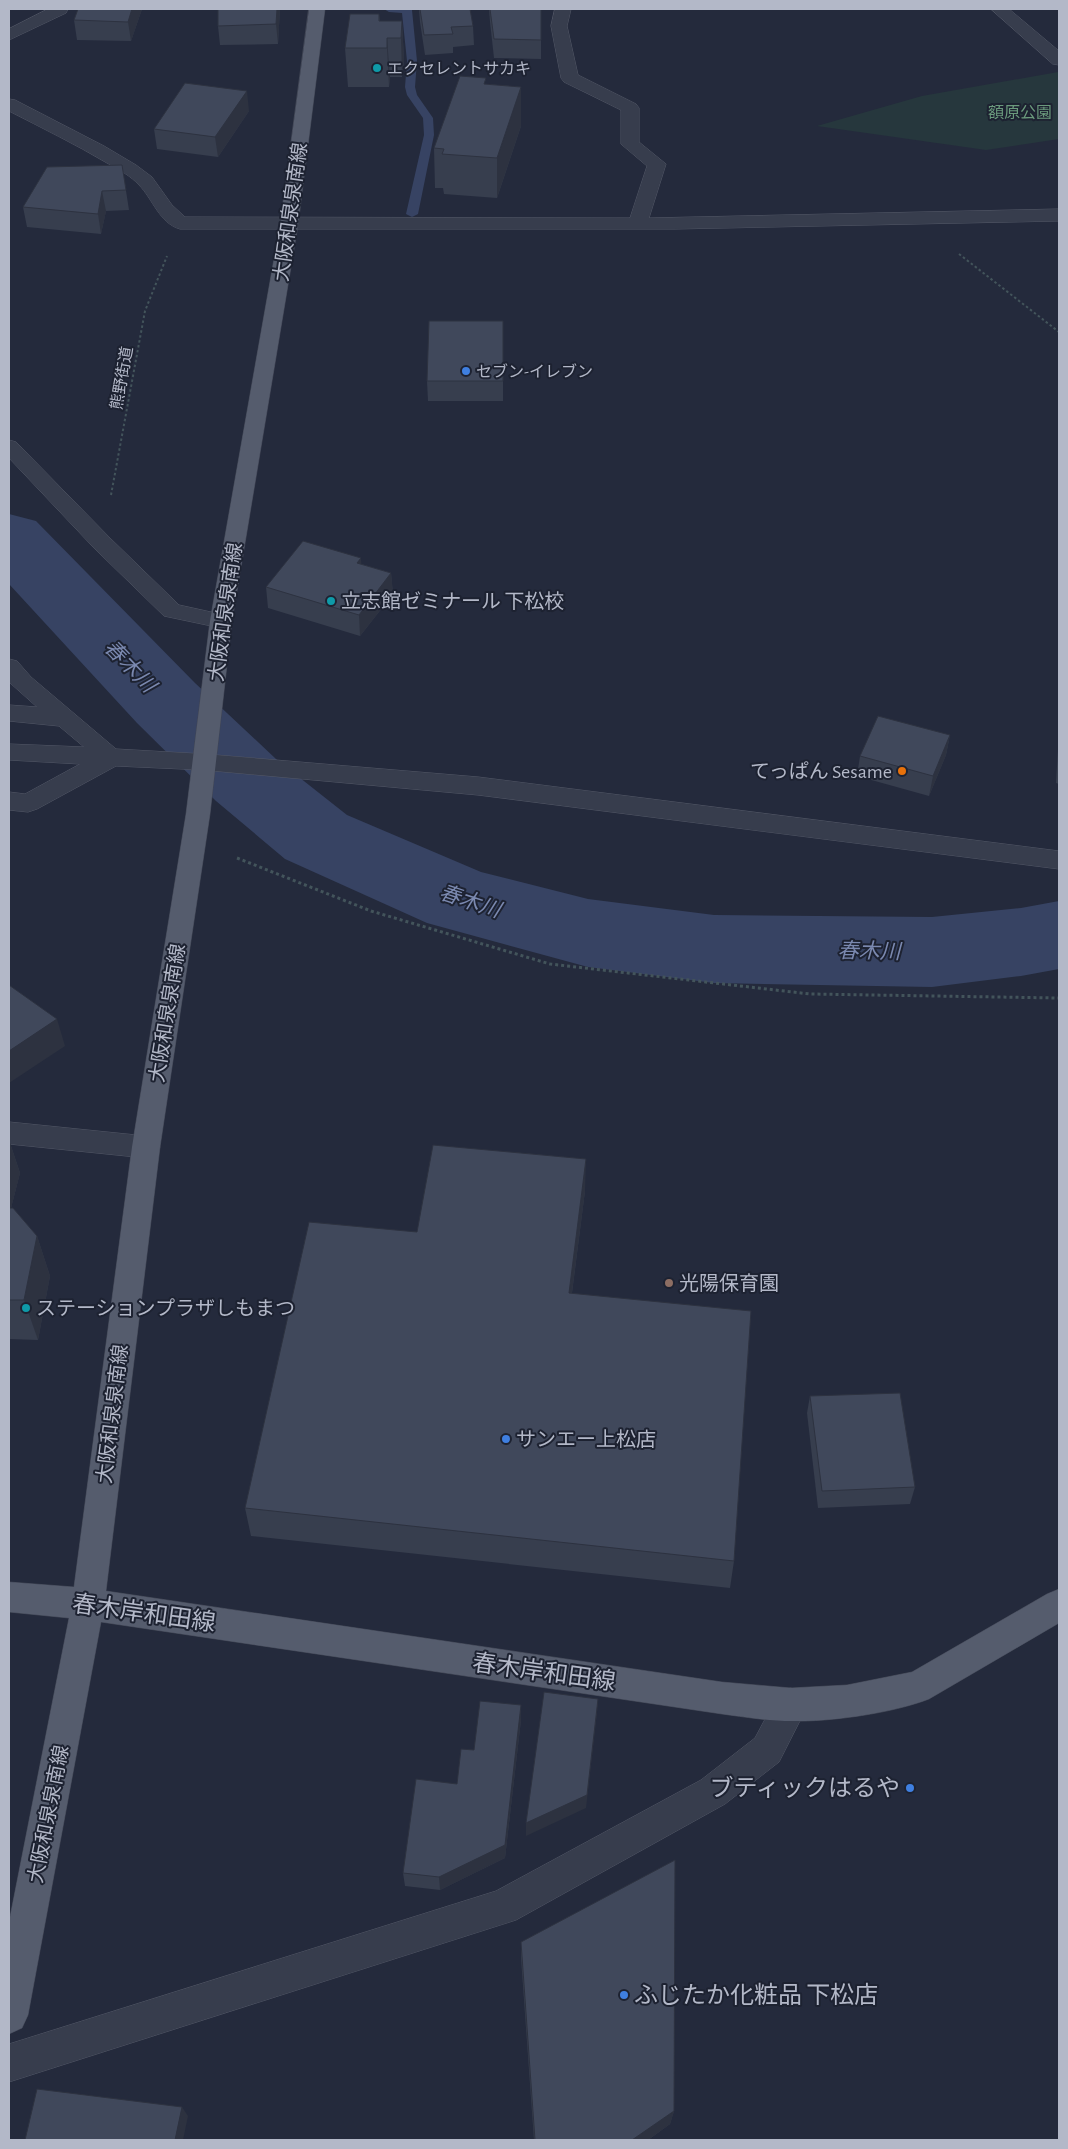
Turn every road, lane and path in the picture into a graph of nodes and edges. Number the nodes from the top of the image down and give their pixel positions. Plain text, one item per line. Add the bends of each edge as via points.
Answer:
1 (60, 9) edge
2 (317, 9) edge
3 (562, 9) edge
4 (999, 9) edge
5 (9, 35) edge
6 (1059, 60) edge
7 (9, 104) edge
8 (1059, 215) edge
9 (917, 220) junction
10 (180, 223) junction
11 (638, 224) junction
12 (290, 225) junction
13 (1059, 332) edge
14 (9, 446) edge
15 (102, 543) junction
16 (221, 621) junction
17 (9, 667) edge
18 (9, 713) edge
19 (65, 718) junction
20 (9, 752) edge
21 (122, 758) junction
22 (204, 762) junction
23 (9, 801) edge
24 (237, 858) dead end
25 (1059, 860) edge
26 (1059, 998) edge
27 (9, 1134) edge
28 (146, 1147) junction
29 (9, 1597) edge
30 (88, 1604) junction
31 (1059, 1605) edge
32 (791, 1706) junction
33 (9, 2015) edge
34 (9, 2063) edge

1 - 5 street
2 - 12 main road, 大阪和泉泉南線
3 - 11 street via 559,26 570,78 630,108 630,144 657,164
4 - 6 street
7 - 10 street via 130,169 146,182 165,209
8 - 9 street
9 - 11 street
9 - 13 path
10 - 12 street
10 - 15 path, 熊野街道 via 144,311
11 - 12 street
12 - 16 main road, 大阪和泉泉南線
14 - 15 street
15 - 16 street via 172,611
16 - 22 main road, 大阪和泉泉南線
17 - 19 street
18 - 19 street
19 - 21 street
20 - 21 street
21 - 22 street
21 - 23 street via 28,803
22 - 25 street via 478,786
22 - 28 main road, 大阪和泉泉南線
24 - 26 path via 371,912 550,964 810,994
27 - 28 street
28 - 30 main road, 大阪和泉泉南線
29 - 30 main road, 春木岸和田線
30 - 32 main road, 春木岸和田線
30 - 33 main road, 大阪和泉泉南線
31 - 32 main road, 春木岸和田線 via 917,1687 847,1701
32 - 34 street via 766,1750 713,1792 503,1907

